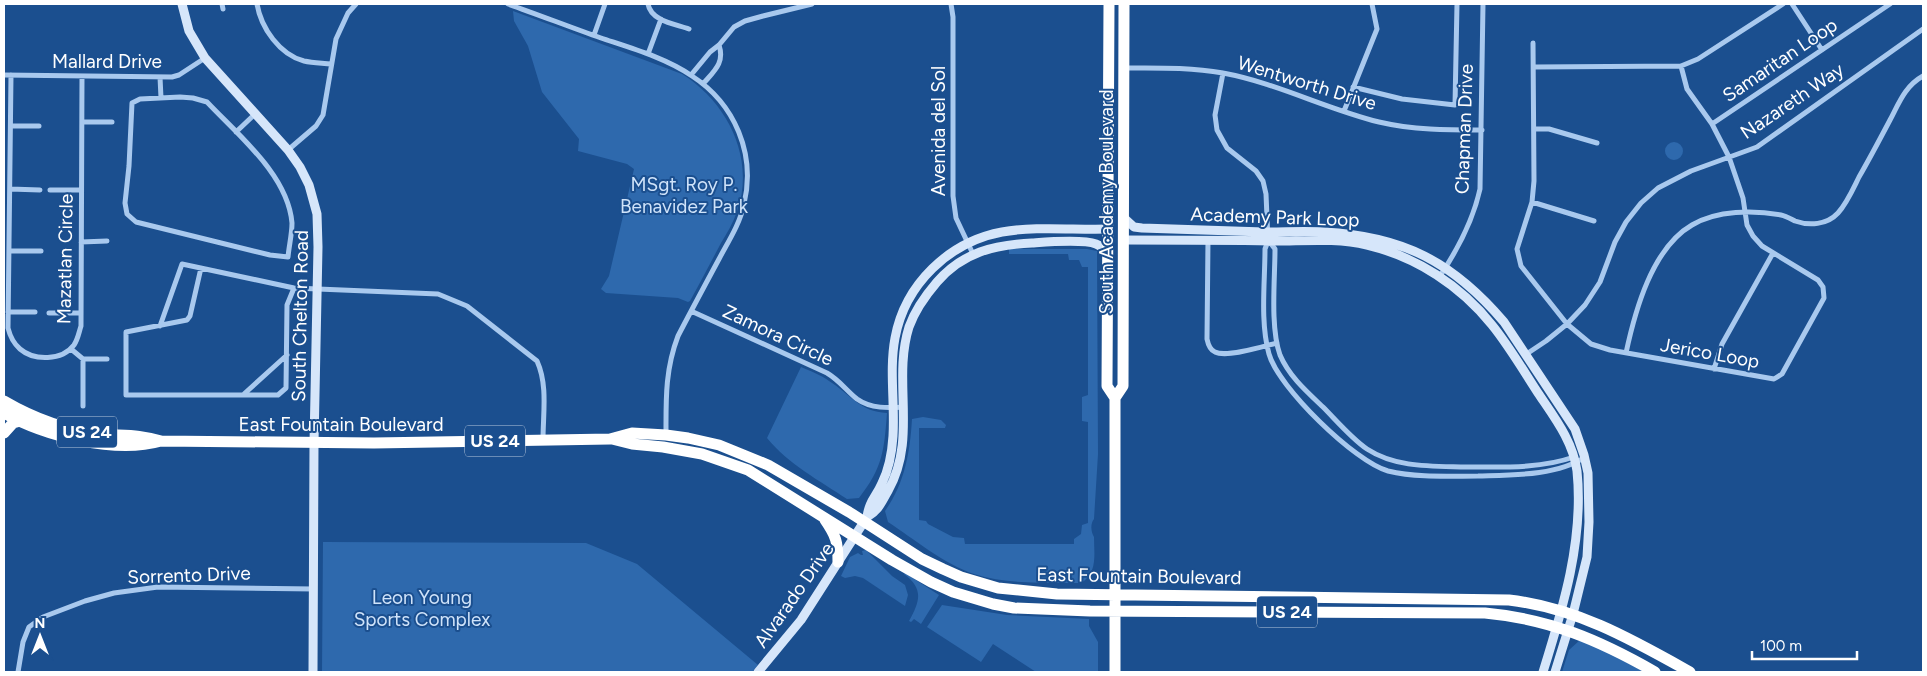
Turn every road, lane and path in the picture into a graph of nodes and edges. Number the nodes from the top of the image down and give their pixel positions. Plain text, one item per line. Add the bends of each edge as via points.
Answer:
1 (182, 4) edge
2 (257, 4) edge
3 (356, 4) edge
4 (508, 4) edge
5 (605, 4) edge
6 (648, 4) edge
7 (812, 4) edge
8 (951, 4) edge
9 (1109, 4) edge
10 (1124, 4) edge
11 (1372, 4) edge
12 (1457, 4) edge
13 (1483, 4) edge
14 (1782, 4) edge
15 (1792, 4) edge
16 (1890, 4) edge
17 (661, 19) junction
18 (689, 29) dead end
19 (1923, 29) edge
20 (594, 35) junction
21 (1533, 43) dead end
22 (720, 45) junction
23 (1822, 50) junction
24 (648, 54) junction
25 (205, 58) junction
26 (332, 64) junction
27 (1681, 66) junction
28 (1535, 67) junction
29 (1123, 68) junction
30 (1222, 73) junction
31 (4, 75) edge
32 (12, 75) junction
33 (692, 75) junction
34 (82, 76) junction
35 (1923, 76) edge
36 (160, 77) junction
37 (703, 84) junction
38 (1108, 87) junction
39 (1353, 87) junction
40 (161, 98) junction
41 (1344, 111) junction
42 (256, 114) junction
43 (82, 122) junction
44 (112, 122) dead end
45 (4, 124) edge
46 (1712, 124) junction
47 (11, 125) junction
48 (39, 126) dead end
49 (1534, 129) junction
50 (1482, 130) junction
51 (236, 132) junction
52 (1597, 143) dead end
53 (288, 150) junction
54 (1729, 157) junction
55 (7, 183) edge
56 (10, 189) junction
57 (40, 190) dead end
58 (50, 190) dead end
59 (81, 190) junction
60 (1532, 202) junction
61 (1744, 213) junction
62 (1123, 217) junction
63 (1594, 221) dead end
64 (1108, 230) junction
65 (1268, 236) junction
66 (1124, 240) junction
67 (1208, 240) junction
68 (6, 242) edge
69 (81, 242) junction
70 (107, 242) dead end
71 (968, 243) junction
72 (9, 251) junction
73 (41, 251) dead end
74 (1773, 253) junction
75 (973, 254) junction
76 (1108, 254) junction
77 (1446, 267) junction
78 (201, 268) junction
79 (1440, 276) junction
80 (294, 288) junction
81 (317, 290) junction
82 (6, 298) edge
83 (691, 311) junction
84 (8, 312) junction
85 (35, 312) dead end
86 (49, 313) dead end
87 (80, 313) junction
88 (1567, 324) junction
89 (160, 326) junction
90 (1123, 338) junction
91 (1277, 343) junction
92 (1267, 345) junction
93 (71, 349) junction
94 (1626, 353) junction
95 (287, 355) junction
96 (1526, 355) junction
97 (83, 359) junction
98 (107, 359) dead end
99 (1516, 360) junction
100 (1714, 369) junction
101 (244, 395) junction
102 (1115, 398) junction
103 (4, 401) edge
104 (83, 406) dead end
105 (904, 407) junction
106 (893, 408) junction
107 (4, 412) edge
108 (20, 421) junction
109 (4, 433) edge
110 (666, 435) junction
111 (610, 439) junction
112 (543, 440) junction
113 (161, 441) junction
114 (314, 443) junction
115 (1585, 457) junction
116 (1575, 460) junction
117 (823, 516) junction
118 (866, 520) junction
119 (854, 536) junction
120 (838, 562) junction
121 (314, 589) junction
122 (1115, 594) junction
123 (1561, 610) junction
124 (1115, 611) junction
125 (1573, 614) junction
126 (1563, 629) junction
127 (18, 672) edge
128 (313, 672) edge
129 (758, 672) edge
130 (1115, 672) edge
131 (1543, 672) edge
132 (1555, 672) edge
133 (1655, 672) edge
134 (1690, 672) edge

1 - 25 street, South Chelton Road via 189,30
2 - 26 street via 269,32 286,52 305,61
3 - 26 street via 338,32
4 - 20 street
5 - 20 street
6 - 17 street via 654,15
7 - 22 street via 746,21 734,28
8 - 71 street, Avenida del Sol via 953,196 956,218
9 - 38 highway, South Academy Boulevard
10 - 29 highway, South Academy Boulevard
11 - 39 street via 1377,29
12 - 39 street via 1455,105 1402,99
13 - 50 street, Chapman Drive
14 - 27 street via 1698,59
15 - 23 street
16 - 23 street, Samaritan Loop
17 - 18 street
17 - 24 street
19 - 54 street, Nazareth Way via 1757,147
20 - 24 street
21 - 28 street
22 - 33 street via 710,52
22 - 37 street via 721,63
23 - 46 street, Samaritan Loop
24 - 33 street
25 - 36 street, Mallard Drive via 180,75
25 - 42 street, South Chelton Road
26 - 53 street via 324,115
27 - 28 street
27 - 46 street, Jerico Loop via 1687,89
28 - 49 street
29 - 30 street, Wentworth Drive via 1177,68
29 - 62 highway, South Academy Boulevard
30 - 41 street, Wentworth Drive via 1266,84
30 - 65 street via 1215,115 1217,130 1227,148 1260,176 1266,194
31 - 32 street, Mallard Drive
32 - 34 street, Mallard Drive
32 - 47 street, Mazatlan Circle
33 - 37 street
34 - 36 street, Mallard Drive
34 - 43 street, Mazatlan Circle
35 - 61 street via 1907,88 1837,214 1826,221 1809,224 1784,215
36 - 40 street
37 - 83 street via 725,105 739,130 747,175 740,219
38 - 64 highway, South Academy Boulevard
38 - 66 highway via 1115,97 1116,220
39 - 41 street
40 - 51 street via 203,99
40 - 51 street via 135,100 131,107 125,203 130,218 288,257 292,225 284,192 278,179
41 - 50 street, Wentworth Drive via 1408,127
42 - 51 street
42 - 53 street, South Chelton Road
43 - 44 street
43 - 59 street, Mazatlan Circle
45 - 47 street
46 - 54 street, Jerico Loop
47 - 48 street
47 - 55 street, Mazatlan Circle
49 - 52 street via 1549,129
49 - 60 street
50 - 77 street, Chapman Drive via 1478,200 1462,241
53 - 81 street, South Chelton Road via 306,177 317,214
54 - 61 street, Jerico Loop via 1743,198
54 - 88 street, Nazareth Way via 1675,178 1641,203 1615,242 1600,282
55 - 56 street, Mazatlan Circle
56 - 57 street
56 - 68 street, Mazatlan Circle
58 - 59 street
59 - 69 street, Mazatlan Circle
60 - 63 street
60 - 88 street, Jerico Loop via 1517,249 1518,258
61 - 74 street, Jerico Loop via 1752,236
61 - 94 street via 1709,217 1692,225 1662,254 1638,303
62 - 65 street, Academy Park Loop via 1134,227
62 - 66 highway, South Academy Boulevard
64 - 71 street via 1013,231
64 - 76 highway, South Academy Boulevard
64 - 90 highway via 1116,245 1116,314
65 - 67 street, Academy Park Loop
65 - 77 street, Academy Park Loop via 1324,232 1372,237 1410,248
65 - 79 street, Academy Park Loop via 1367,245 1410,260
65 - 91 street via 1275,249
65 - 92 street via 1265,249
66 - 67 street, Academy Park Loop
66 - 90 highway, South Academy Boulevard
67 - 92 street via 1208,345 1215,352 1227,354
68 - 72 street, Mazatlan Circle
69 - 70 street
69 - 87 street, Mazatlan Circle
71 - 75 street, Avenida del Sol
71 - 106 street via 929,272 903,312 894,350
72 - 73 street
72 - 82 street, Mazatlan Circle
74 - 100 street via 1722,344
74 - 100 street, Jerico Loop via 1818,280 1823,287 1824,298 1779,377 1769,379
75 - 76 street via 997,246 1090,242
75 - 105 street via 941,277 914,314 905,348
76 - 102 highway, South Academy Boulevard via 1107,386
77 - 79 street, Chapman Drive
77 - 96 street, Academy Park Loop via 1493,309
78 - 80 street
78 - 89 street via 190,316 187,320
78 - 89 street via 182,264
79 - 99 street, Academy Park Loop via 1475,306
80 - 81 street
80 - 95 street via 287,305
81 - 112 street via 420,292 438,294 467,306 537,361 544,385
81 - 114 street, South Chelton Road
82 - 84 street, Mazatlan Circle
83 - 106 street, Zamora Circle via 827,373 866,404
83 - 110 street via 668,366
84 - 85 street
84 - 93 street, Mazatlan Circle via 10,336 27,354 51,357
86 - 87 street
87 - 93 street, Mazatlan Circle via 79,336
88 - 94 street, Jerico Loop via 1591,344
88 - 96 street, Nazareth Way
89 - 101 street via 126,332 126,395
90 - 102 highway, South Academy Boulevard via 1123,386
91 - 92 street
91 - 116 street via 1294,379 1366,448 1387,458 1421,465 1517,468
92 - 116 street via 1278,374 1299,399 1356,454 1387,471 1424,476 1514,475 1540,472
93 - 97 street
94 - 100 street, Jerico Loop
95 - 101 street
95 - 101 street via 286,388 278,395
96 - 99 street, Nazareth Way
96 - 115 street, Academy Park Loop via 1575,429
97 - 98 street
97 - 104 street
99 - 116 street, Academy Park Loop via 1558,424
102 - 122 highway, South Academy Boulevard
103 - 113 highway, East Fountain Boulevard / US 24 via 32,416 78,430 144,436
105 - 106 street, Zamora Circle
105 - 118 street via 904,437 895,476 877,511
106 - 118 street via 889,465 868,506
107 - 108 highway, East Fountain Boulevard / US 24
108 - 109 highway via 13,423
108 - 113 highway, East Fountain Boulevard / US 24 via 53,434 98,443 144,446
110 - 111 highway, East Fountain Boulevard / US 24 via 632,433
110 - 118 highway, East Fountain Boulevard / US 24 via 719,445 752,457
111 - 112 highway, East Fountain Boulevard / US 24
111 - 117 highway, East Fountain Boulevard / US 24 via 725,461 756,475
112 - 114 highway, East Fountain Boulevard / US 24
113 - 114 highway, East Fountain Boulevard / US 24
114 - 121 street, South Chelton Road
115 - 116 street
115 - 125 street, Academy Park Loop via 1588,541 1584,575
116 - 123 street, Academy Park Loop via 1578,483 1576,534
117 - 119 highway, East Fountain Boulevard / US 24
117 - 120 highway via 838,542
118 - 119 street
118 - 122 highway, East Fountain Boulevard / US 24 via 922,559 980,583 1037,593
119 - 120 street, Alvarado Drive
119 - 124 highway, East Fountain Boulevard / US 24 via 931,582 974,599 1014,608
120 - 129 street, Alvarado Drive via 801,620
121 - 127 street, Sorrento Drive via 158,588 114,593 85,601 43,617 29,627
121 - 128 street, South Chelton Road
122 - 123 highway, East Fountain Boulevard / US 24 via 1492,598
122 - 124 highway, South Academy Boulevard
123 - 125 highway, East Fountain Boulevard / US 24
123 - 126 street, Academy Park Loop
124 - 126 highway, East Fountain Boulevard / US 24 via 1476,612 1526,619
124 - 130 highway, South Academy Boulevard
125 - 126 street, Academy Park Loop
125 - 134 highway, East Fountain Boulevard / US 24 via 1624,636
126 - 131 street, Academy Park Loop
126 - 132 street, Academy Park Loop
126 - 133 highway, East Fountain Boulevard / US 24 via 1606,645

